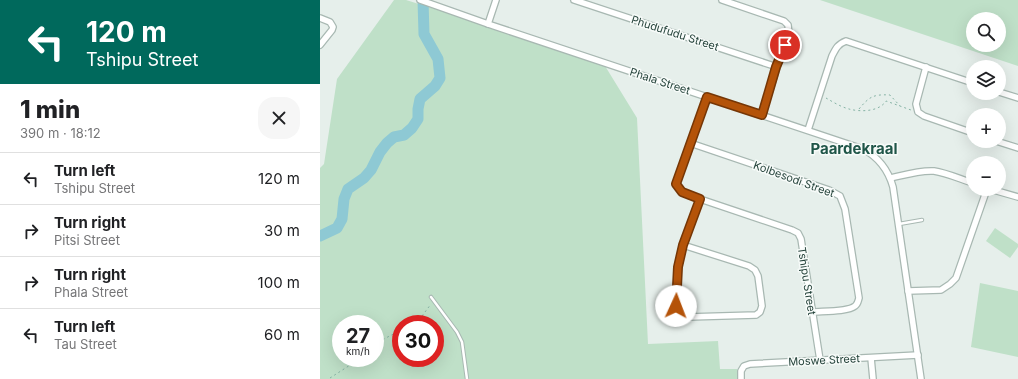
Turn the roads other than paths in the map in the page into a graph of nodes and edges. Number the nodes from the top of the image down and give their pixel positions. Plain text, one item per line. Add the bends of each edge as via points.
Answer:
1 (420, 0) edge
2 (496, 0) edge
3 (574, 0) edge
4 (722, 0) edge
5 (320, 18) edge
6 (488, 24) junction
7 (320, 45) edge
8 (776, 67) junction
9 (926, 67) junction
10 (966, 81) edge
11 (1006, 94) edge
12 (707, 97) junction
13 (1018, 98) edge
14 (762, 115) junction
15 (808, 130) junction
16 (966, 131) edge
17 (690, 143) junction
18 (1006, 144) edge
19 (1018, 148) edge
20 (891, 178) junction
21 (966, 181) edge
22 (1006, 194) edge
23 (985, 196) edge
24 (1018, 198) edge
25 (700, 199) junction
26 (922, 220) dead end
27 (899, 224) junction
28 (683, 245) junction
29 (908, 291) junction
30 (431, 297) dead end
31 (812, 312) junction
32 (918, 355) junction
33 (871, 358) junction
34 (820, 360) junction
35 (467, 379) edge
36 (741, 379) edge
37 (873, 379) edge
38 (921, 379) edge

1 - 6 street, Phala Street
2 - 6 street
3 - 8 street, Phudufudu Street
4 - 8 street via 784,21 788,25 789,34
5 - 7 street via 330,22 332,30
6 - 12 street, Phala Street
8 - 14 street
9 - 10 street
9 - 15 street via 851,42 841,43 832,56
9 - 16 street via 916,104 918,112
11 - 13 street
12 - 14 street, Phala Street
12 - 17 street
14 - 15 street, Phala Street
15 - 20 street, Phala Street via 870,153 882,164
17 - 25 street, Tshipu Street via 676,184 679,190
17 - 31 street, Kolbesodi Street via 840,196 845,209 859,298 853,308
18 - 19 street
20 - 21 street via 933,171
20 - 27 street, Phala Street
22 - 24 street
23 - 29 street via 956,278 941,290
25 - 28 street
25 - 31 street, Tshipu Street via 798,233
26 - 27 lane
27 - 29 street, Phala Street
28 - 28 street via 678,267 676,306 680,316 756,315 760,312 762,306 755,270
29 - 32 street, Phala Street
30 - 35 lane via 462,342
31 - 34 street, Tshipu Street
32 - 33 street, Moswe Street
32 - 38 street, Phala Street
33 - 34 street, Moswe Street
33 - 37 street
34 - 36 street, Moswe Street via 750,364 744,366

